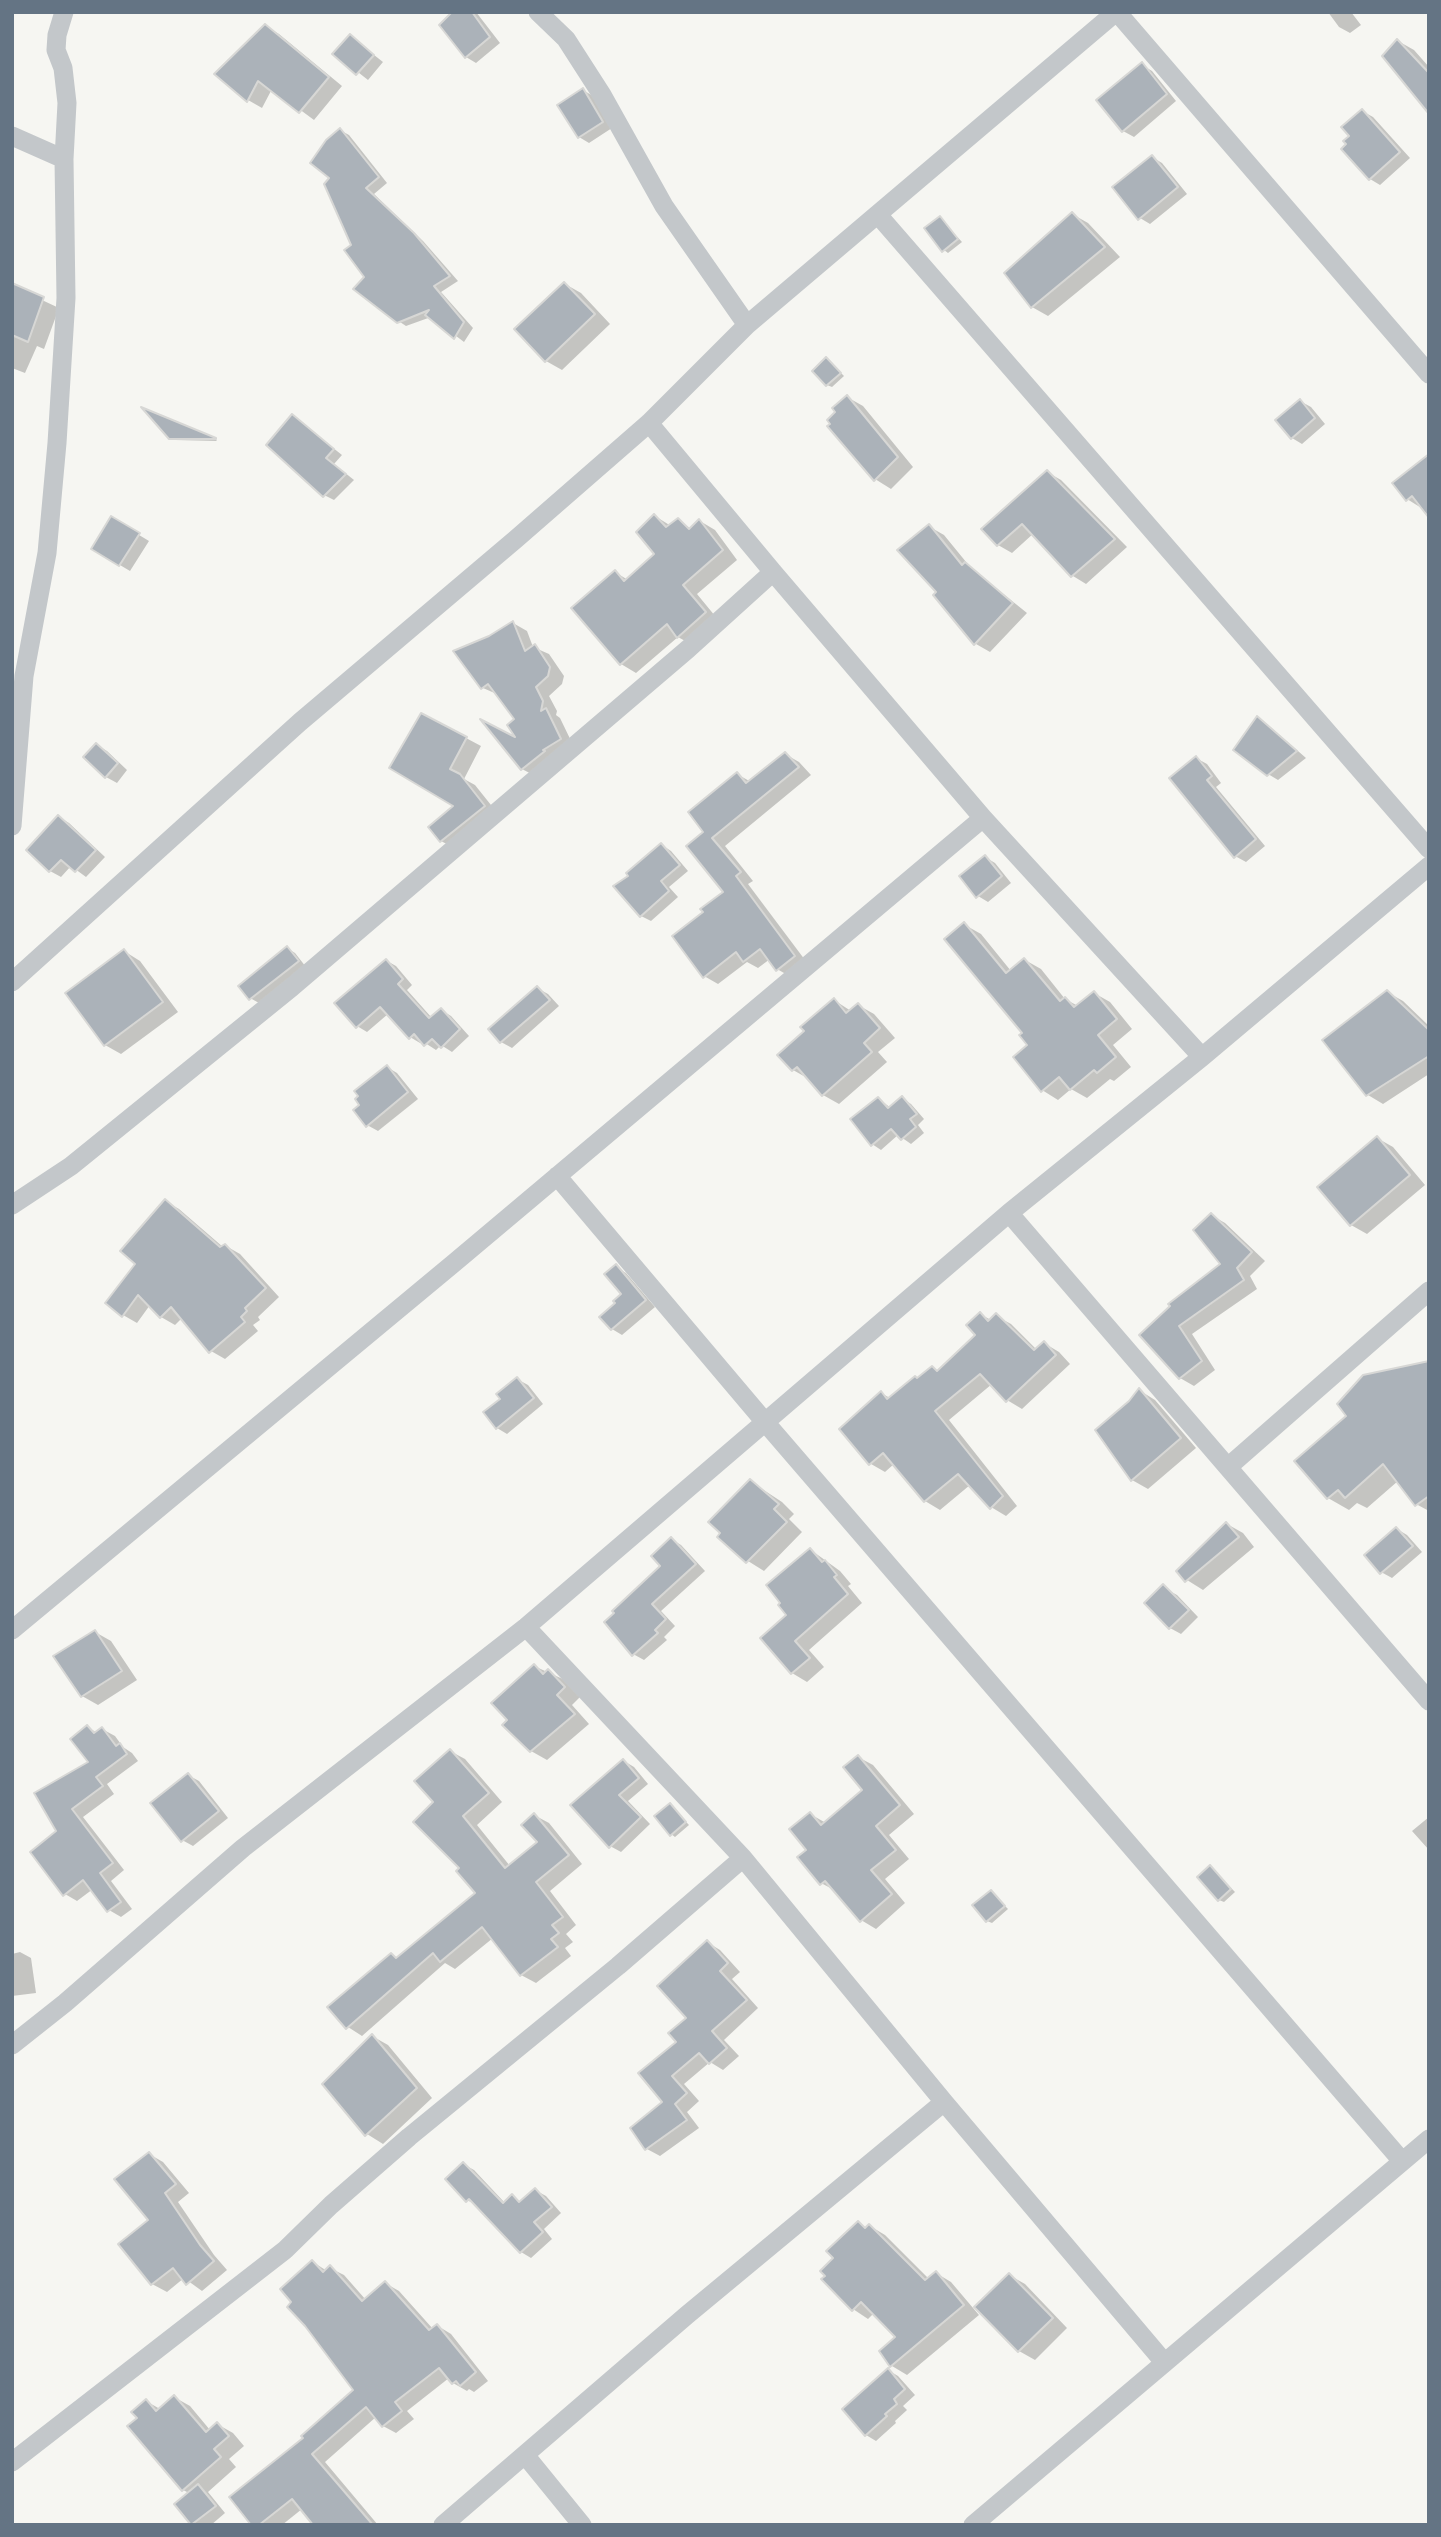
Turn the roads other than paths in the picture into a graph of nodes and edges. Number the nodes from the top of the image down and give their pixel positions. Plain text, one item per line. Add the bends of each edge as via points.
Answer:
1 (64, 12) edge
2 (538, 12) edge
3 (1116, 12) edge
4 (12, 136) edge
5 (64, 159) junction
6 (878, 216) junction
7 (747, 326) junction
8 (1429, 374) edge
9 (649, 423) junction
10 (773, 572) junction
11 (983, 818) junction
12 (12, 826) edge
13 (1429, 849) edge
14 (1429, 866) edge
15 (12, 982) edge
16 (1202, 1057) junction
17 (557, 1177) junction
18 (12, 1205) edge
19 (1009, 1213) junction
20 (1429, 1291) edge
21 (765, 1422) junction
22 (1228, 1467) junction
23 (526, 1627) junction
24 (12, 1630) edge
25 (1429, 1701) edge
26 (743, 1858) junction
27 (12, 2045) edge
28 (944, 2102) junction
29 (1429, 2139) edge
30 (1402, 2161) junction
31 (1164, 2362) junction
32 (525, 2455) junction
33 (12, 2462) edge
34 (443, 2525) edge
35 (582, 2525) edge
36 (973, 2525) edge

1 - 5 street via 56,50 67,103
2 - 7 street via 566,39 664,206
3 - 6 street
3 - 8 street
4 - 5 street
5 - 12 street via 66,298 57,443 47,553 24,676
6 - 7 street
6 - 13 street
7 - 9 street
9 - 10 street
9 - 15 street via 300,722
10 - 11 street
10 - 18 street via 292,988 71,1166
11 - 16 street
11 - 17 street
14 - 16 street
16 - 19 street
17 - 21 street
17 - 24 street
19 - 21 street
19 - 22 street
20 - 22 street
21 - 23 street
21 - 30 street
22 - 25 street
23 - 26 street
23 - 27 street via 243,1848
26 - 28 street
26 - 33 street via 409,2137 285,2250
28 - 31 street
28 - 32 street
29 - 30 street
30 - 31 street
31 - 36 street
32 - 34 street
32 - 35 street

